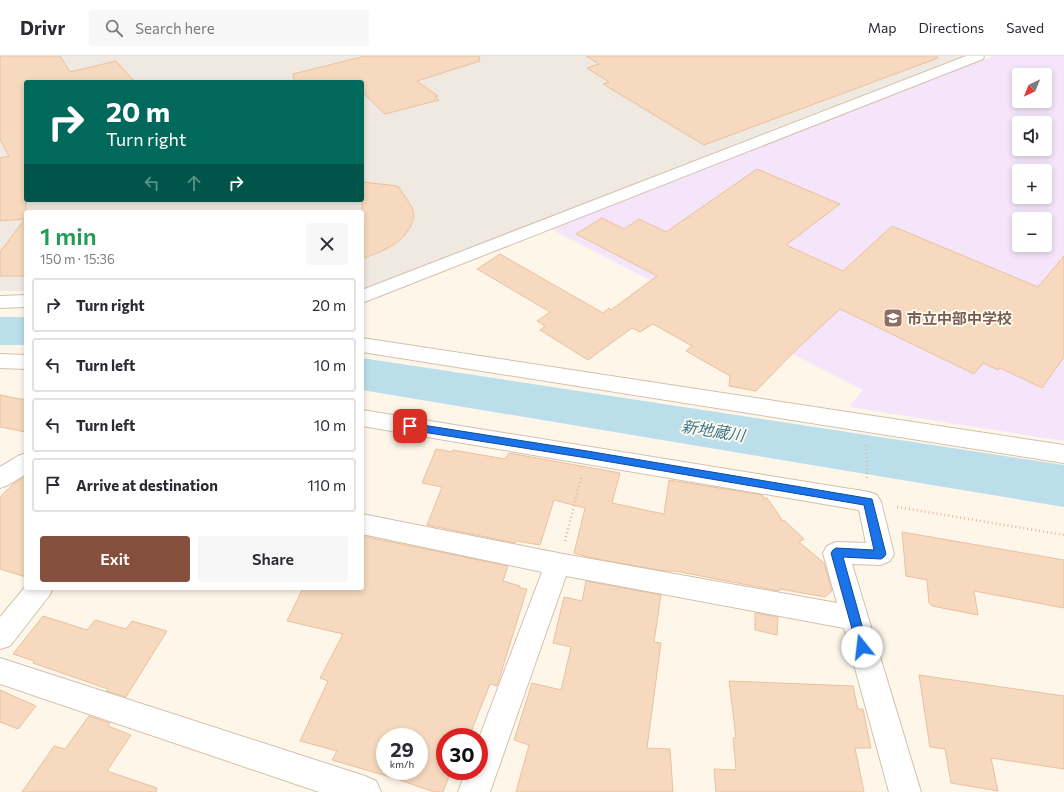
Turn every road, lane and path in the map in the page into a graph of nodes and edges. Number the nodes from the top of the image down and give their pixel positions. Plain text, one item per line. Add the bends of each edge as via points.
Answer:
1 (978, 56) edge
2 (364, 296) edge
3 (24, 301) edge
4 (0, 302) edge
5 (364, 345) edge
6 (0, 361) edge
7 (24, 362) edge
8 (364, 418) edge
9 (865, 428) junction
10 (587, 454) junction
11 (1064, 454) edge
12 (24, 463) edge
13 (0, 479) edge
14 (868, 491) junction
15 (364, 524) edge
16 (1064, 535) edge
17 (558, 564) junction
18 (38, 590) edge
19 (854, 618) junction
20 (0, 637) edge
21 (0, 671) edge
22 (366, 792) edge
23 (474, 792) edge
24 (905, 792) edge

1 - 2 street
3 - 4 street
5 - 9 street
6 - 7 street
8 - 10 street
9 - 11 street
9 - 14 path
10 - 14 street
10 - 17 path
12 - 13 street
14 - 16 path
14 - 19 street via 881,554 836,553
15 - 17 street
17 - 19 street
17 - 23 street
18 - 20 street
19 - 24 street
21 - 22 street

